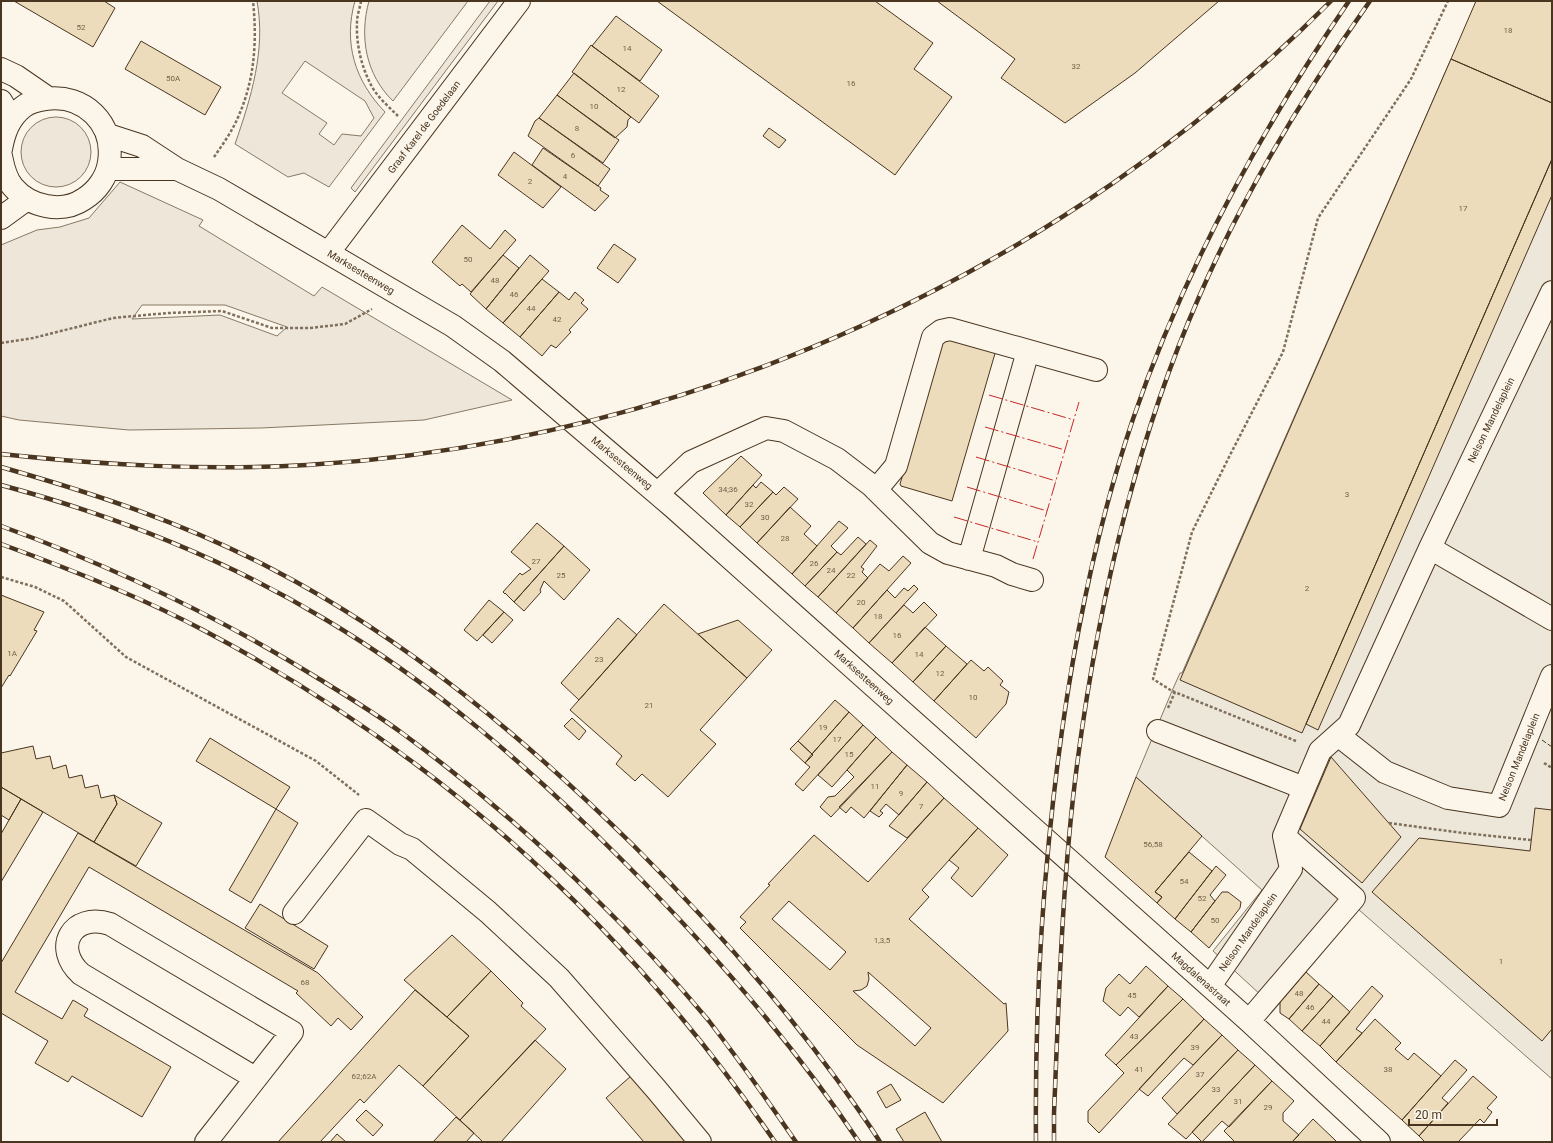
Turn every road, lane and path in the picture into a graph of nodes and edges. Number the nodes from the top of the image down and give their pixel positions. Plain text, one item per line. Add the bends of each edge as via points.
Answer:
1 (253, 1) edge
2 (361, 1) edge
3 (519, 1) edge
4 (1448, 1) edge
5 (1, 69) edge
6 (48, 98) junction
7 (6, 110) edge
8 (417, 134) junction
9 (108, 135) junction
10 (1, 149) edge
11 (1, 156) edge
12 (108, 169) junction
13 (177, 169) junction
14 (199, 179) junction
15 (27, 200) junction
16 (1, 218) edge
17 (329, 252) junction
18 (387, 287) junction
19 (1552, 292) edge
20 (1, 343) edge
21 (1028, 350) junction
22 (1096, 370) dead end
23 (876, 490) junction
24 (658, 494) junction
25 (1430, 548) junction
26 (969, 559) junction
27 (1032, 580) dead end
28 (1552, 619) edge
29 (1552, 676) edge
30 (1158, 731) dead end
31 (1338, 735) junction
32 (1320, 750) junction
33 (1304, 788) junction
34 (1022, 818) joint
35 (1389, 823) dead end
36 (1284, 836) junction
37 (1531, 840) dead end
38 (294, 913) dead end
39 (1210, 986) junction
40 (1249, 1021) junction
41 (255, 1078) junction
42 (206, 1142) edge
43 (700, 1142) edge
44 (1379, 1142) edge

1 - 14 path via 255,49 247,93 239,117
2 - 8 path via 357,21 358,41 370,84 386,104
3 - 8 street, Graaf Karel de Goedelaan
4 - 32 path via 1411,79 1318,218 1283,352 1192,532 1153,679 1172,691
5 - 6 street
6 - 7 street
6 - 9 street via 73,100 88,108 100,120
7 - 10 street
8 - 17 street, Graaf Karel de Goedelaan
9 - 12 street
9 - 13 street, Marksesteenweg via 142,146
11 - 15 street via 4,170 12,186
12 - 13 street, Marksesteenweg
12 - 15 street via 99,186 84,200 66,206 46,207
13 - 14 street, Marksesteenweg
14 - 17 street, Marksesteenweg
15 - 16 street
17 - 18 street, Marksesteenweg
18 - 20 path via 372,310 345,324 310,328 272,328 222,311 168,313 113,318 34,338
18 - 24 street, Marksesteenweg via 453,326 502,361
19 - 25 street, Nelson Mandelaplein
21 - 22 street
21 - 23 street via 950,329 941,331 933,337 896,466
21 - 26 street
23 - 24 street via 837,459 784,431 766,428 691,462
23 - 26 street via 930,543 948,553
24 - 34 street, Marksesteenweg
25 - 28 street
25 - 31 street, Nelson Mandelaplein via 1349,725
26 - 27 street
29 - 31 street, Nelson Mandelaplein via 1499,806 1448,798 1385,772
30 - 33 street
31 - 32 street, Nelson Mandelaplein
32 - 33 street, Nelson Mandelaplein
33 - 36 street, Nelson Mandelaplein
34 - 39 street, Magdalenastraat
35 - 37 path
36 - 39 street, Nelson Mandelaplein via 1291,869
36 - 40 street via 1354,898
38 - 43 street via 366,820 400,844 412,849 488,912 560,978
39 - 40 street, Magdalenastraat
40 - 44 street, Magdalenastraat
41 - 41 street via 292,1032 110,924 99,920 78,925 67,944 73,966 81,974
41 - 42 street

